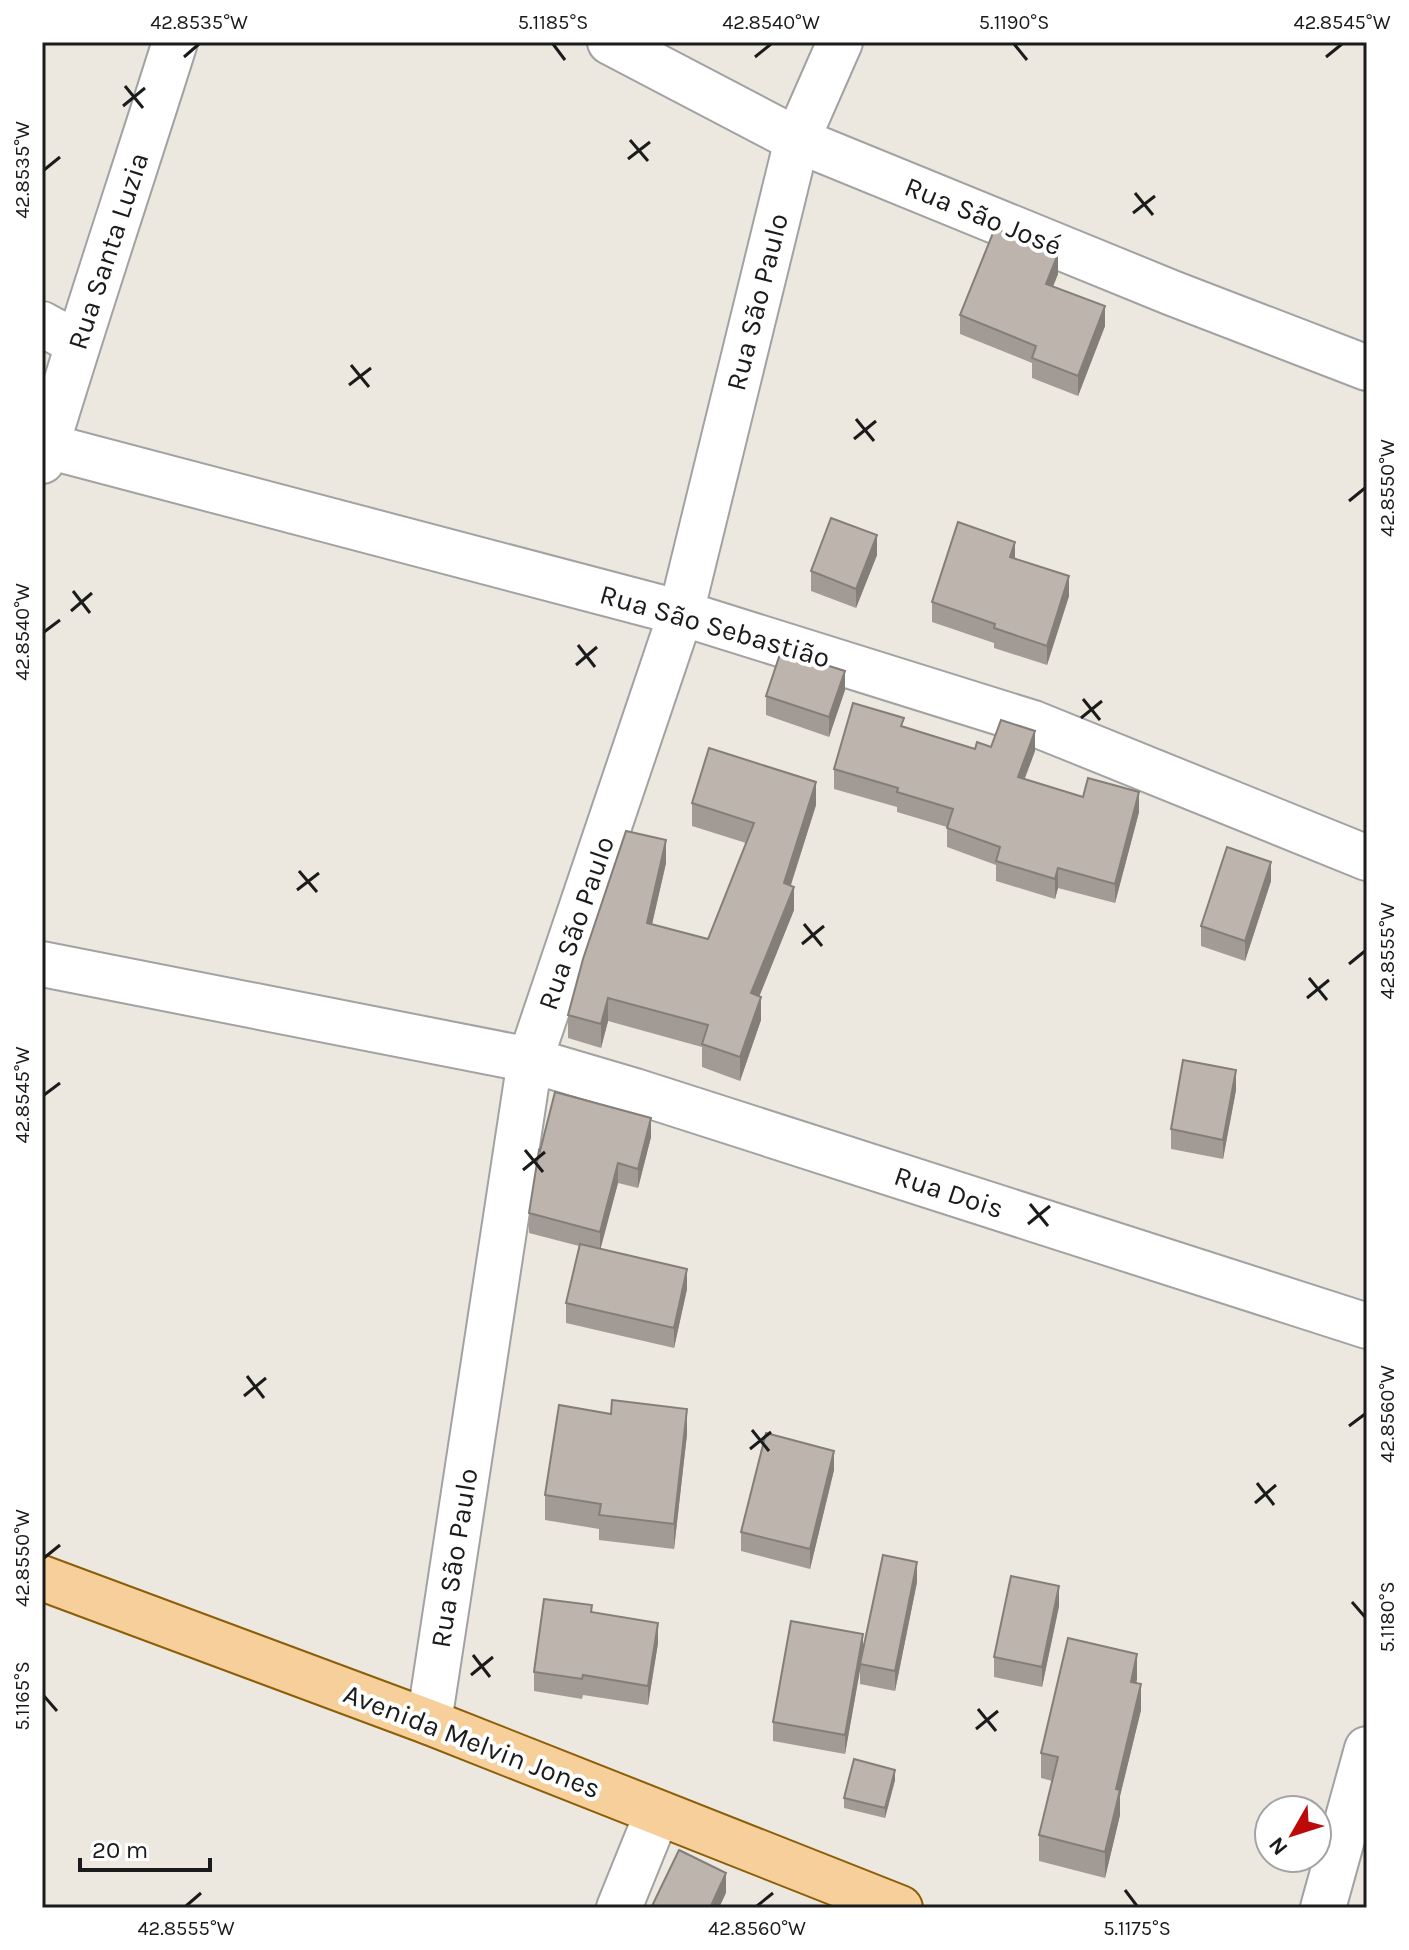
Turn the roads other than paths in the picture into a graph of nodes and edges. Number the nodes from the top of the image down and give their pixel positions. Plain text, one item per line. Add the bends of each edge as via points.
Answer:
1 (175, 42) edge
2 (610, 42) edge
3 (840, 42) edge
4 (797, 140) junction
5 (60, 334) edge
6 (1367, 368) edge
7 (44, 454) edge
8 (681, 613) junction
9 (1367, 858) edge
10 (42, 964) edge
11 (530, 1060) junction
12 (1367, 1326) edge
13 (42, 1578) edge
14 (429, 1722) junction
15 (1367, 1749) edge
16 (657, 1814) junction
17 (619, 1908) edge
18 (900, 1908) edge
19 (1323, 1908) edge

1 - 5 street, Rua Santa Luzia via 133,175
2 - 4 street, Rua São José
3 - 4 street, Rua São Paulo
4 - 6 street, Rua São José
4 - 8 street, Rua São Paulo
5 - 7 street, Rua Santa Luzia
7 - 8 street, Rua São Sebastião
8 - 9 street, Rua São Sebastião via 1033,723
8 - 11 street, Rua São Paulo
10 - 11 street, Rua Dois
11 - 12 street, Rua Dois
11 - 14 street, Rua São Paulo
13 - 14 main road, Avenida Melvin Jones
14 - 16 main road, Avenida Melvin Jones
15 - 19 street
16 - 17 street
16 - 18 main road, Avenida Melvin Jones

